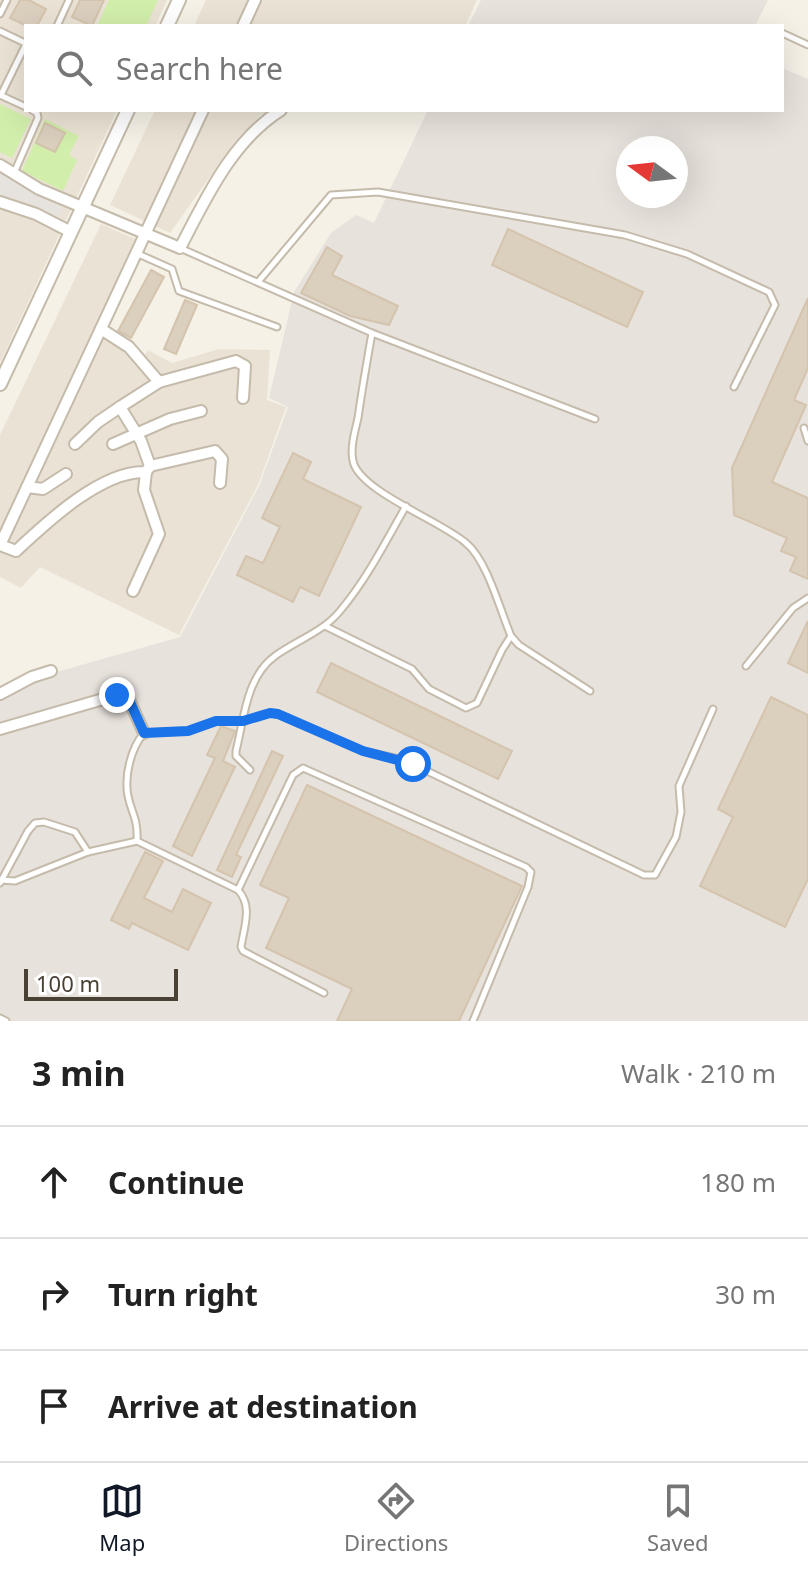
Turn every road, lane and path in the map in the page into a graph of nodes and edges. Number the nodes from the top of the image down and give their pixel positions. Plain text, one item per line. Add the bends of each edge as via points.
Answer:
1 (7, 0) edge
2 (69, 0) edge
3 (179, 0) edge
4 (255, 0) edge
5 (0, 14) edge
6 (58, 24) edge
7 (168, 24) edge
8 (244, 24) edge
9 (0, 31) edge
10 (784, 34) edge
11 (24, 43) edge
12 (808, 45) edge
13 (24, 46) edge
14 (0, 95) edge
15 (24, 106) edge
16 (35, 112) edge
17 (127, 112) edge
18 (202, 112) edge
19 (278, 112) edge
20 (0, 165) edge
21 (13, 174) junction
22 (0, 202) edge
23 (83, 206) junction
24 (71, 232) junction
25 (144, 233) junction
26 (180, 248) junction
27 (136, 252) junction
28 (258, 282) junction
29 (277, 327) dead end
30 (101, 329) junction
31 (372, 333) junction
32 (159, 382) junction
33 (0, 384) edge
34 (734, 387) dead end
35 (243, 398) dead end
36 (120, 407) junction
37 (201, 411) dead end
38 (595, 419) dead end
39 (804, 428) dead end
40 (137, 433) junction
41 (808, 441) edge
42 (75, 444) dead end
43 (113, 444) dead end
44 (148, 469) junction
45 (66, 474) dead end
46 (220, 483) dead end
47 (27, 487) junction
48 (406, 506) junction
49 (0, 545) edge
50 (133, 591) dead end
51 (808, 598) edge
52 (325, 626) junction
53 (511, 636) junction
54 (746, 666) dead end
55 (51, 671) dead end
56 (590, 691) dead end
57 (0, 694) edge
58 (713, 709) dead end
59 (243, 721) junction
60 (0, 729) edge
61 (144, 733) junction
62 (250, 770) dead end
63 (137, 841) junction
64 (88, 852) junction
65 (1, 882) edge
66 (238, 890) junction
67 (324, 993) dead end
68 (0, 1018) edge
69 (6, 1021) edge
70 (473, 1021) edge

1 - 5 lane
2 - 6 lane
3 - 7 street
4 - 8 street
9 - 11 lane
10 - 12 lane
13 - 14 lane
14 - 15 lane
16 - 21 lane via 38,118
17 - 23 street
18 - 25 street
19 - 26 street via 248,135
20 - 21 street
21 - 23 street
22 - 24 street
23 - 24 street
23 - 25 street
24 - 33 street
25 - 26 street
25 - 27 street
26 - 28 lane
27 - 29 lane via 172,269 179,291
27 - 30 street
28 - 31 lane
28 - 34 lane via 331,195 378,192 625,235 687,254 769,292 775,305
30 - 32 street via 129,347
30 - 47 street
31 - 38 lane
31 - 48 lane via 353,461 373,487
32 - 35 street via 236,361 245,366
32 - 36 street
36 - 40 street
36 - 42 street
37 - 40 street
39 - 41 lane
40 - 43 street
40 - 44 street
44 - 46 street via 215,451 222,459
44 - 49 street via 100,486 51,518 16,551
44 - 50 street via 144,490 159,534
45 - 47 street via 43,489
47 - 49 street
48 - 52 lane via 367,574
48 - 53 lane via 469,545
51 - 54 lane via 793,608
52 - 53 lane via 412,669 429,689 466,708 477,703
52 - 59 lane via 266,663 253,684
53 - 56 lane
55 - 57 street
58 - 59 lane via 679,786 676,837 659,872 649,876 404,760 363,751 278,714
59 - 61 lane
59 - 62 lane via 236,756
60 - 61 street via 117,695 130,702
61 - 63 lane via 134,747 127,788 138,822
63 - 64 lane
63 - 66 lane
64 - 65 lane
64 - 65 lane via 75,832 35,823
66 - 67 lane via 247,911 243,951
66 - 70 lane via 293,775 303,768 526,867 531,872 528,887
68 - 69 lane

